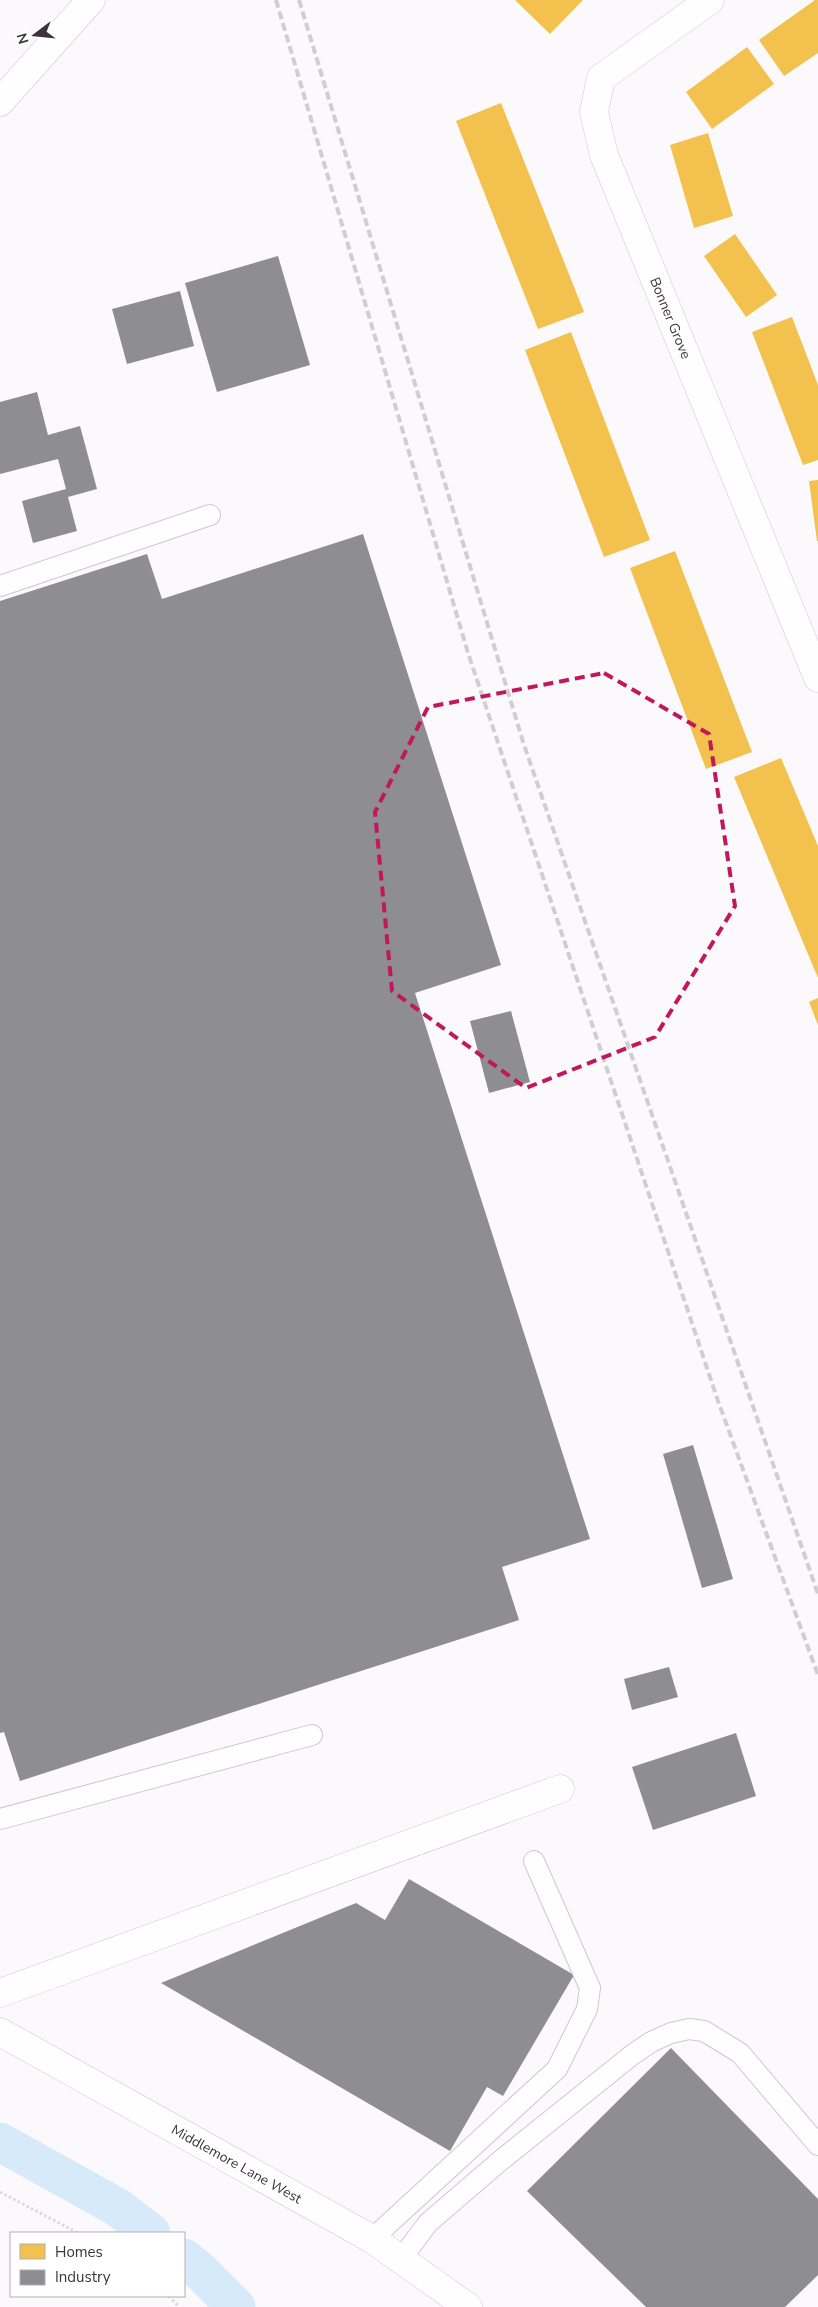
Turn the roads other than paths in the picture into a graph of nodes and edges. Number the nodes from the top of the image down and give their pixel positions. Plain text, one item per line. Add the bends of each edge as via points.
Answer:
1 (91, 0) edge
2 (710, 0) edge
3 (0, 102) edge
4 (210, 515) dead end
5 (0, 586) edge
6 (818, 678) edge
7 (312, 1735) dead end
8 (560, 1789) dead end
9 (0, 1819) edge
10 (534, 1861) dead end
11 (0, 1993) edge
12 (0, 2032) edge
13 (818, 2145) edge
14 (372, 2239) junction
15 (401, 2259) junction
16 (468, 2307) edge

1 - 3 street
2 - 6 street, Bonner Grove via 600,78 594,112 604,155
4 - 5 lane
7 - 9 lane
8 - 11 street
10 - 14 lane via 590,1988 586,2009 557,2069
12 - 14 street, Middlemore Lane West
13 - 15 lane via 740,2053 704,2031 671,2032 632,2055 500,2161 428,2223
14 - 15 street, Middlemore Lane West
15 - 16 street, Middlemore Lane West

